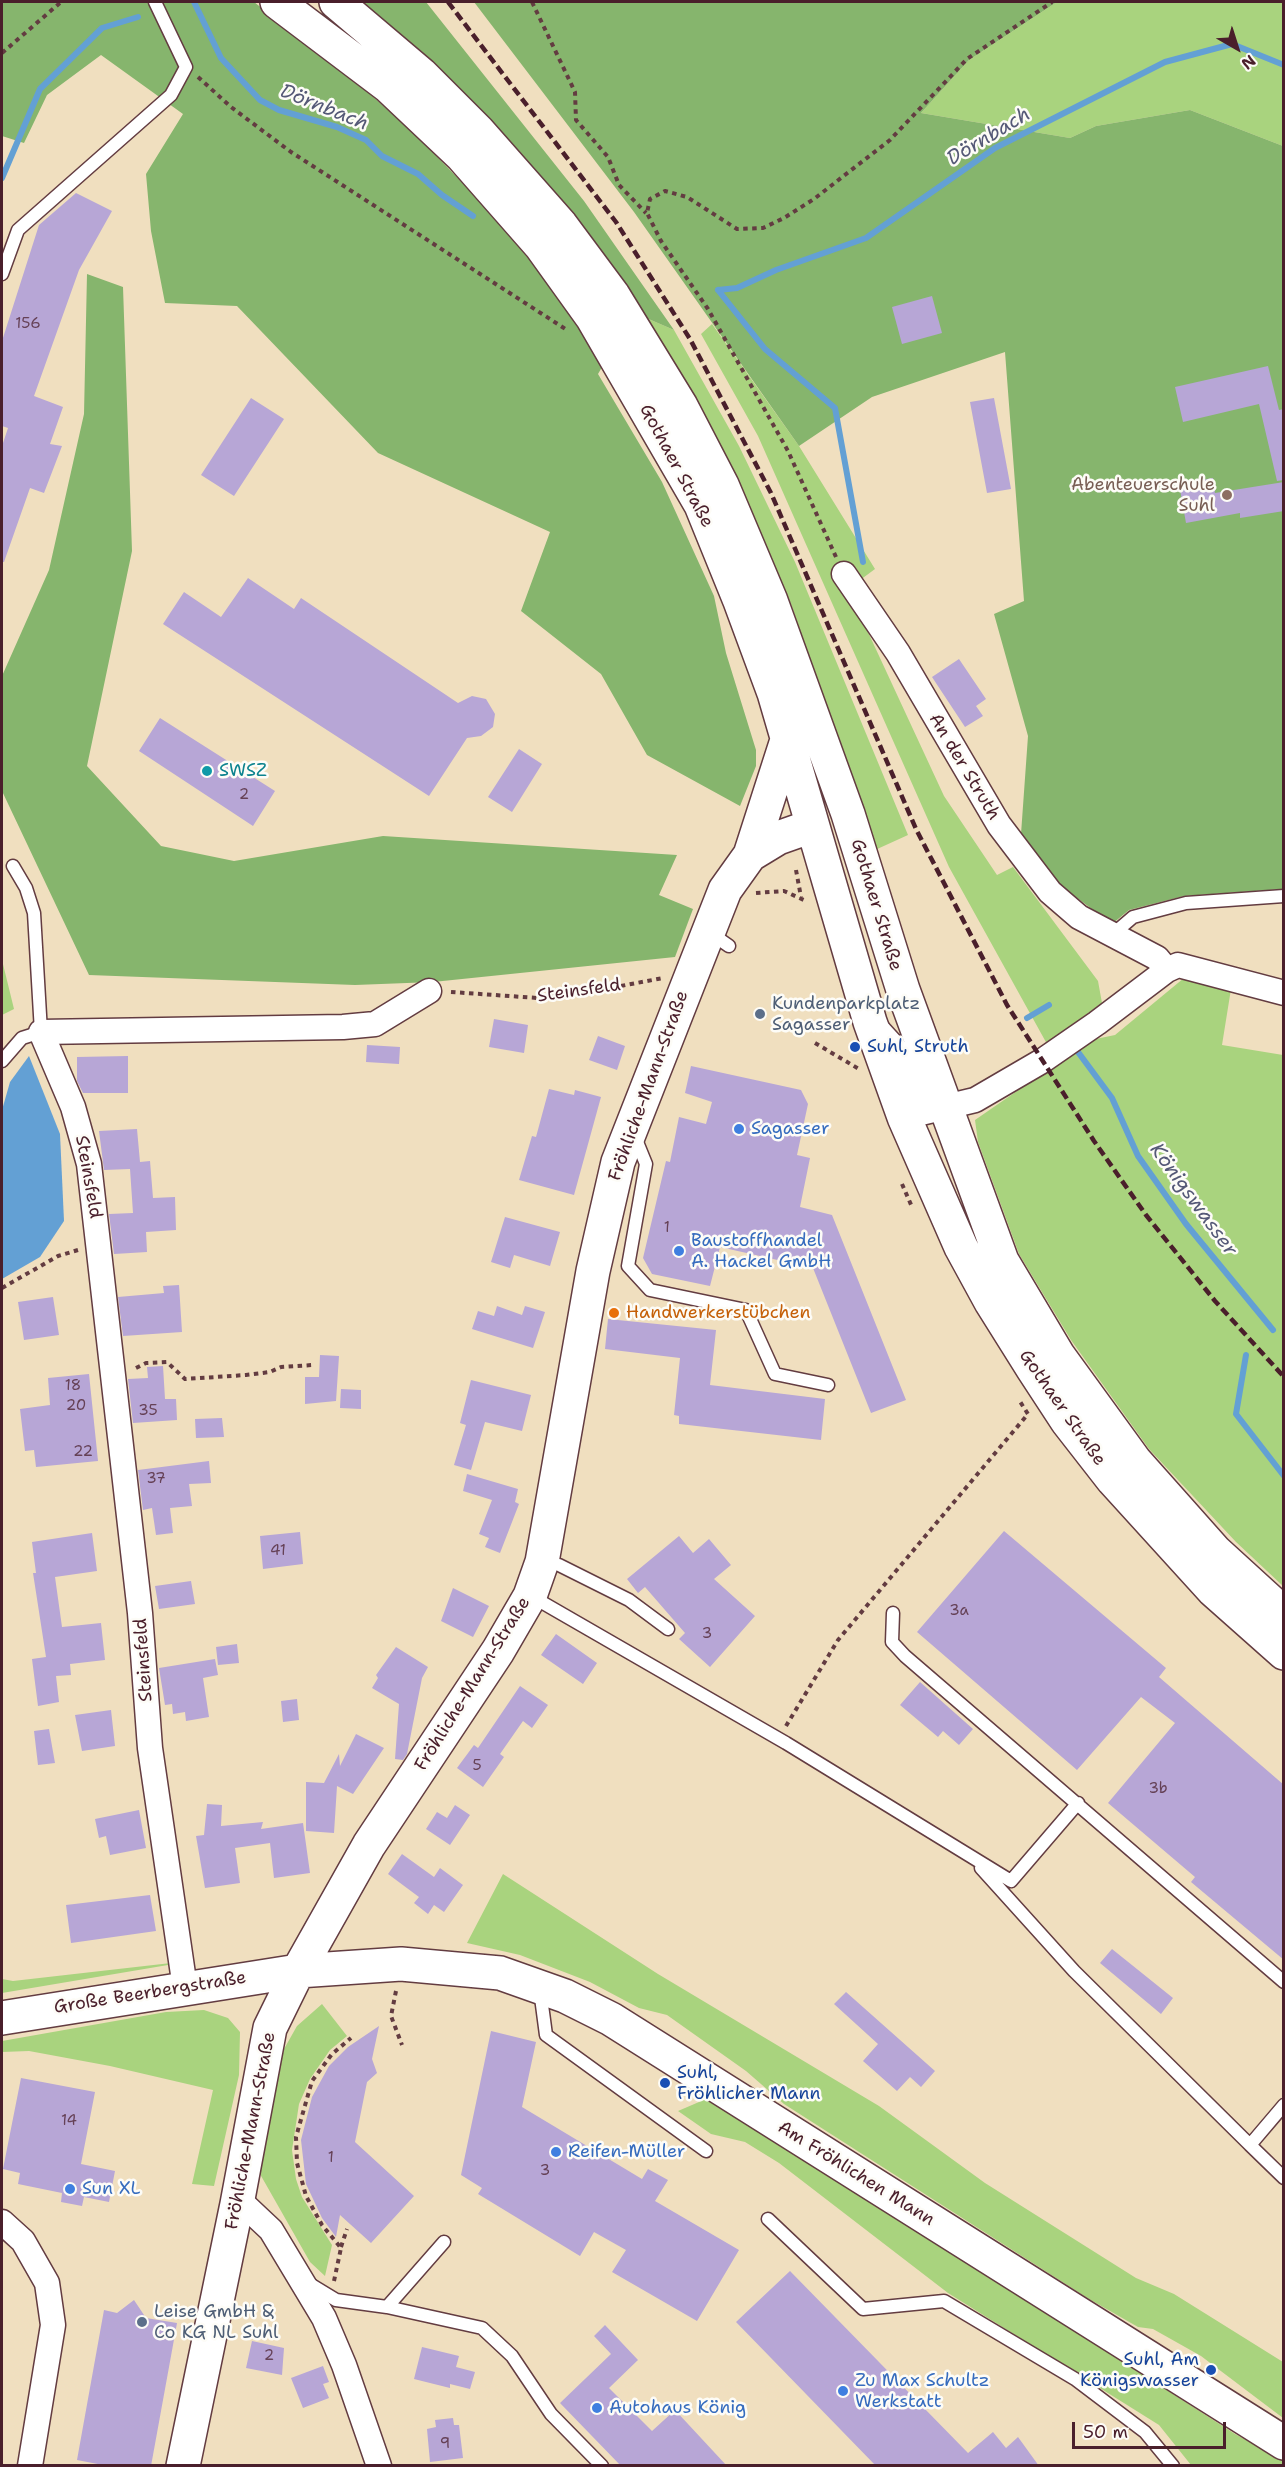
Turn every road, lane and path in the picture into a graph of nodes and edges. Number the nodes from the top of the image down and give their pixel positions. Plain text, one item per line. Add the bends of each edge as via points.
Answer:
1 (61, 2) edge
2 (155, 2) edge
3 (277, 2) edge
4 (336, 2) edge
5 (532, 2) edge
6 (1042, 2) edge
7 (1052, 2) edge
8 (1038, 11) junction
9 (2, 53) edge
10 (186, 67) junction
11 (646, 213) junction
12 (2, 274) edge
13 (570, 333) dead end
14 (844, 574) joint
15 (787, 740) junction
16 (848, 814) junction
17 (812, 826) junction
18 (750, 855) junction
19 (13, 866) dead end
20 (751, 895) dead end
21 (1284, 896) edge
22 (809, 903) dead end
23 (1112, 935) junction
24 (1167, 970) junction
25 (692, 972) junction
26 (429, 991) joint
27 (1284, 993) edge
28 (41, 1032) junction
29 (815, 1043) dead end
30 (857, 1060) dead end
31 (2, 1061) edge
32 (860, 1070) junction
33 (862, 1077) dead end
34 (924, 1112) junction
35 (631, 1127) junction
36 (899, 1178) dead end
37 (913, 1208) dead end
38 (99, 1244) junction
39 (2, 1288) edge
40 (313, 1365) dead end
41 (136, 1368) dead end
42 (828, 1385) dead end
43 (1014, 1392) dead end
44 (559, 1565) dead end
45 (530, 1596) junction
46 (893, 1613) dead end
47 (1284, 1614) edge
48 (668, 1629) dead end
49 (1284, 1653) edge
50 (778, 1738) junction
51 (1078, 1803) junction
52 (974, 1860) junction
53 (298, 1971) junction
54 (1284, 1982) edge
55 (540, 1986) junction
56 (185, 1988) junction
57 (391, 2016) dead end
58 (2, 2018) edge
59 (351, 2038) dead end
60 (402, 2045) dead end
61 (1284, 2104) edge
62 (1250, 2145) junction
63 (706, 2151) dead end
64 (1284, 2178) edge
65 (238, 2199) junction
66 (768, 2218) dead end
67 (2, 2223) edge
68 (347, 2229) dead end
69 (444, 2242) dead end
70 (340, 2248) junction
71 (299, 2278) junction
72 (331, 2296) junction
73 (387, 2307) junction
74 (1284, 2443) edge
75 (30, 2466) edge
76 (183, 2466) edge
77 (379, 2466) edge
78 (602, 2466) edge
79 (1173, 2466) edge

1 - 9 path
2 - 10 lane
3 - 15 main road, Gothaer Straße via 388,86 462,156 541,246 592,316 701,505 759,649
4 - 16 main road, Gothaer Straße via 421,74 478,131 561,225 613,295 681,406 717,475 771,601
5 - 11 path via 574,92 576,120 608,157 619,185
6 - 8 path
7 - 8 path
8 - 11 path via 967,58 890,140 784,218 763,228 736,229 687,197 665,191 650,199
10 - 12 lane via 171,95 18,230
10 - 13 path via 291,152
11 - 14 path via 708,309 788,451
14 - 23 street, An der Struth via 898,653 999,825 1050,892 1079,917
15 - 17 main road, Gothaer Straße
15 - 18 main road
16 - 17 street, Fröhliche-Mann-Straße
16 - 34 main road, Gothaer Straße via 903,990
17 - 18 main road, Fröhliche-Mann-Straße via 778,838
17 - 34 main road, Gothaer Straße via 870,1022
18 - 25 main road, Fröhliche-Mann-Straße via 725,890 718,938
19 - 28 lane via 34,913
20 - 22 path via 784,891
21 - 23 lane via 1186,903 1133,917
23 - 24 street, An der Struth via 1157,958
24 - 27 street via 1178,965
24 - 34 street via 1042,1061 975,1100
25 - 26 path, Steinsfeld via 538,998
25 - 35 main road, Fröhliche-Mann-Straße
26 - 28 street via 375,1024
28 - 31 lane via 22,1038
28 - 38 street, Steinsfeld via 79,1124 89,1164
29 - 32 path
30 - 32 path
32 - 33 path
34 - 47 main road, Gothaer Straße via 1002,1261 1095,1409 1173,1506
34 - 49 main road, Gothaer Straße via 961,1247 991,1302 1068,1421 1162,1536 1213,1590
35 - 42 lane via 646,1164 628,1266 650,1290 746,1310 775,1374
35 - 45 main road, Fröhliche-Mann-Straße via 602,1228 542,1562
36 - 37 path
38 - 39 path via 58,1256
38 - 56 street, Steinsfeld via 140,1613 150,1748
40 - 41 path via 184,1379 167,1362
43 - 50 path via 1028,1414 838,1640
44 - 48 lane via 629,1600
45 - 50 lane
45 - 53 main road, Fröhliche-Mann-Straße via 369,1845
46 - 51 lane via 892,1642 905,1656
50 - 52 lane
51 - 52 lane via 1011,1881
51 - 54 lane
52 - 62 lane via 1074,1971
53 - 55 main road, Am Fröhlichen Mann via 401,1964 454,1966 500,1972
53 - 56 main road, Große Beerbergstraße
53 - 65 main road, Fröhliche-Mann-Straße via 267,2038
55 - 63 lane via 546,2035
55 - 74 main road, Am Fröhlichen Mann via 611,2019
56 - 58 main road, Große Beerbergstraße
57 - 60 path
59 - 70 path via 332,2054 312,2081 296,2136 297,2163 306,2196
61 - 62 lane
62 - 64 lane
65 - 71 street via 271,2230
65 - 76 main road, Fröhliche-Mann-Straße
66 - 79 lane via 863,2309 944,2301 1075,2379 1145,2432
67 - 75 street via 23,2241 47,2283 53,2325
68 - 70 path
69 - 73 lane
70 - 72 path
71 - 72 lane
71 - 77 street via 324,2318 344,2365
72 - 73 lane
73 - 78 lane via 482,2328 512,2356 551,2414

